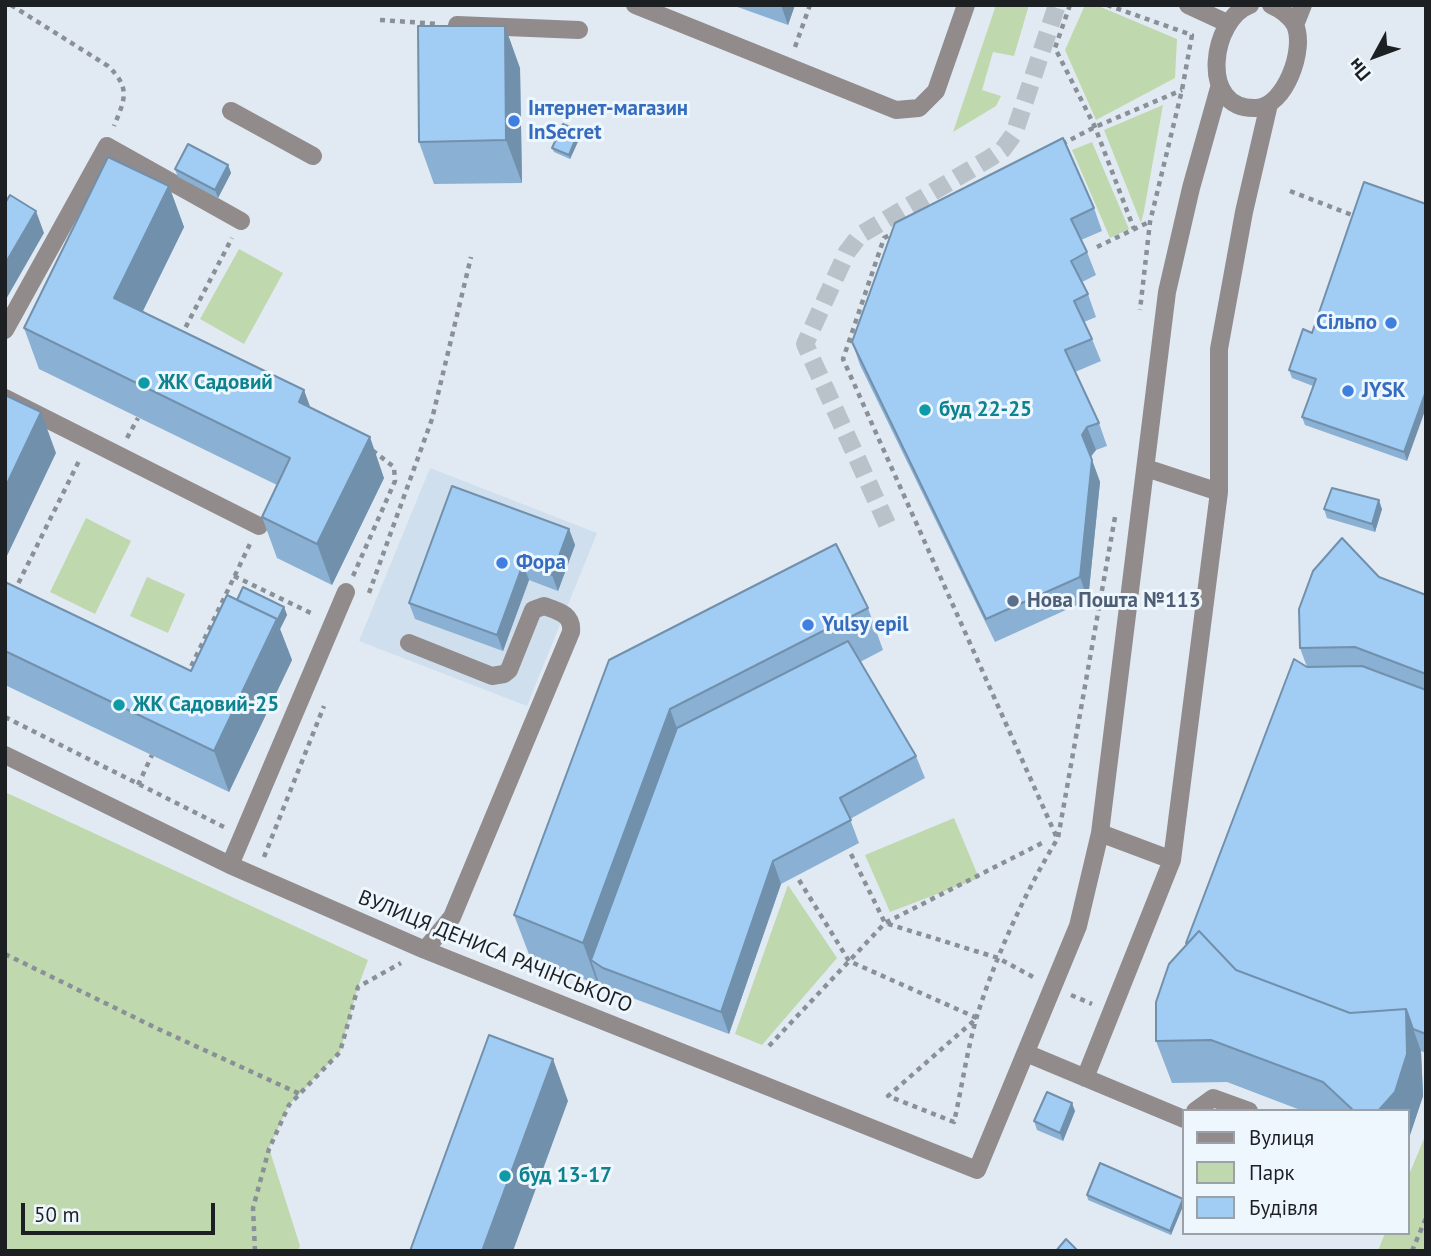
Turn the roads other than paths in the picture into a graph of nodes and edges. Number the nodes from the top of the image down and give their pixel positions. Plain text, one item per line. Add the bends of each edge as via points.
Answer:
1 (635, 5) edge
2 (967, 5) edge
3 (1188, 5) edge
4 (1250, 5) edge
5 (1271, 5) edge
6 (1303, 5) edge
7 (1227, 23) junction
8 (457, 25) edge
9 (1295, 25) junction
10 (579, 30) dead end
11 (1219, 88) junction
12 (1269, 104) junction
13 (231, 111) dead end
14 (313, 156) dead end
15 (241, 221) road end
16 (5, 330) edge
17 (5, 398) edge
18 (1146, 468) junction
19 (1219, 492) junction
20 (259, 526) road end
21 (346, 592) road end
22 (409, 643) dead end
23 (5, 755) edge
24 (1100, 833) junction
25 (1172, 860) junction
26 (230, 865) junction
27 (425, 950) junction
28 (1026, 1053) junction
29 (1085, 1078) junction
30 (1198, 1109) edge
31 (1243, 1109) edge
32 (1182, 1118) edge

1 - 2 street via 896,110 919,108 936,91
3 - 7 street
4 - 7 street
5 - 9 street
6 - 9 street
7 - 11 street via 1216,62
8 - 10 street
9 - 12 street via 1299,42 1288,82 1278,99
11 - 12 street via 1240,106
11 - 18 street via 1167,292
12 - 19 street via 1219,349
13 - 14 street
15 - 16 street via 107,146
17 - 20 street
18 - 19 street
18 - 24 street
19 - 25 street
21 - 26 street
22 - 27 street via 499,676 509,670 533,610 544,606 570,619 572,625 452,917
23 - 26 street, ВУЛИЦЯ ДЕНИСА РАЧІНСЬКОГО
24 - 25 street
24 - 28 street via 1078,926
25 - 29 street
26 - 27 street, ВУЛИЦЯ ДЕНИСА РАЧІНСЬКОГО
27 - 28 street, ВУЛИЦЯ ДЕНИСА РАЧІНСЬКОГО via 977,1170
28 - 29 street
29 - 32 street
30 - 31 street via 1213,1098

